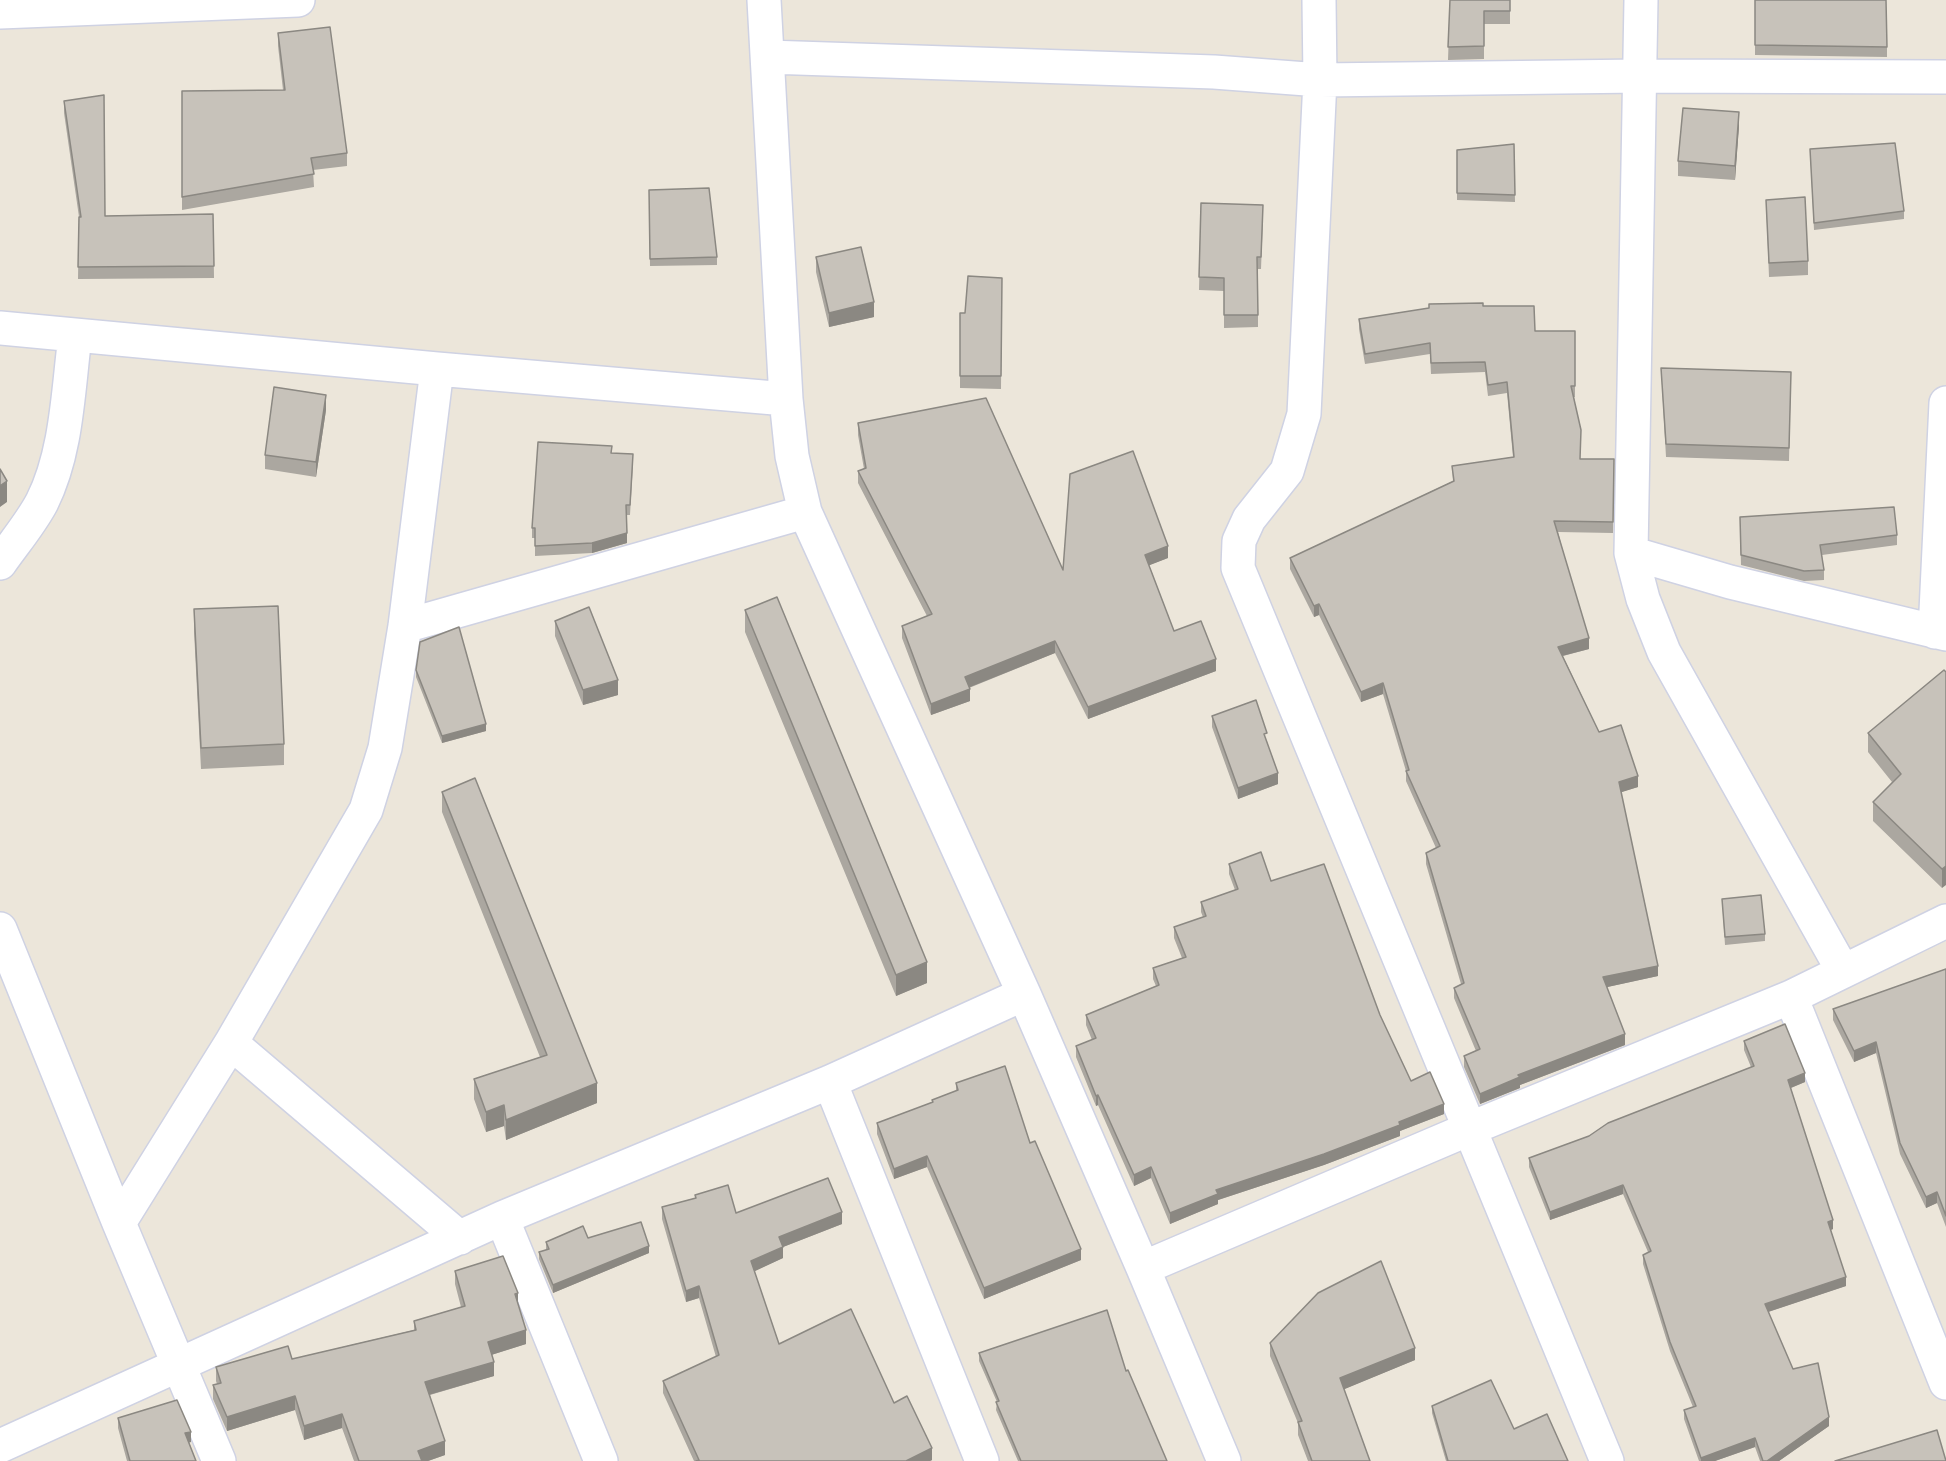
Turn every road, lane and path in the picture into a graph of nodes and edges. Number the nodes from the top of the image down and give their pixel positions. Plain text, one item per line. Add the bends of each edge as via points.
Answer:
1 (298, 0) edge
2 (764, 0) edge
3 (1319, 0) edge
4 (1641, 0) edge
5 (0, 12) edge
6 (768, 57) junction
7 (1641, 76) junction
8 (1946, 77) edge
9 (1320, 80) junction
10 (0, 328) edge
11 (75, 336) junction
12 (437, 369) junction
13 (786, 399) junction
14 (1946, 403) edge
15 (805, 512) junction
16 (1631, 553) junction
17 (0, 563) edge
18 (405, 626) junction
19 (1941, 633) edge
20 (1946, 921) edge
21 (0, 929) edge
22 (1843, 971) junction
23 (1024, 994) junction
24 (1791, 997) junction
25 (231, 1043) junction
26 (830, 1082) junction
27 (1469, 1129) junction
28 (502, 1218) junction
29 (119, 1223) junction
30 (460, 1238) junction
31 (1143, 1268) junction
32 (179, 1364) junction
33 (1946, 1383) edge
34 (0, 1446) edge
35 (219, 1461) edge
36 (601, 1461) edge
37 (982, 1461) edge
38 (1224, 1461) edge
39 (1607, 1461) edge

1 - 5 street
2 - 6 street
3 - 9 street
4 - 7 street
6 - 9 street via 1214,72
6 - 13 street
7 - 8 street
7 - 9 street
7 - 16 street
9 - 27 street via 1304,414 1287,471 1249,519 1239,540 1238,568
10 - 11 street
11 - 12 street
11 - 17 street via 60,452 51,483
12 - 13 street
12 - 18 street
13 - 15 street via 792,456
14 - 19 street
15 - 18 street
15 - 23 street
16 - 19 street via 1730,582
16 - 22 street via 1643,599 1664,652
18 - 25 street via 385,748 366,810
20 - 22 street
21 - 29 street
22 - 24 street
23 - 26 street
23 - 31 street
24 - 27 street
24 - 33 street
25 - 29 street
25 - 30 street
26 - 28 street
26 - 37 street
27 - 31 street
27 - 39 street
28 - 30 street
28 - 36 street
29 - 32 street
30 - 32 street
31 - 38 street
32 - 34 street
32 - 35 street

